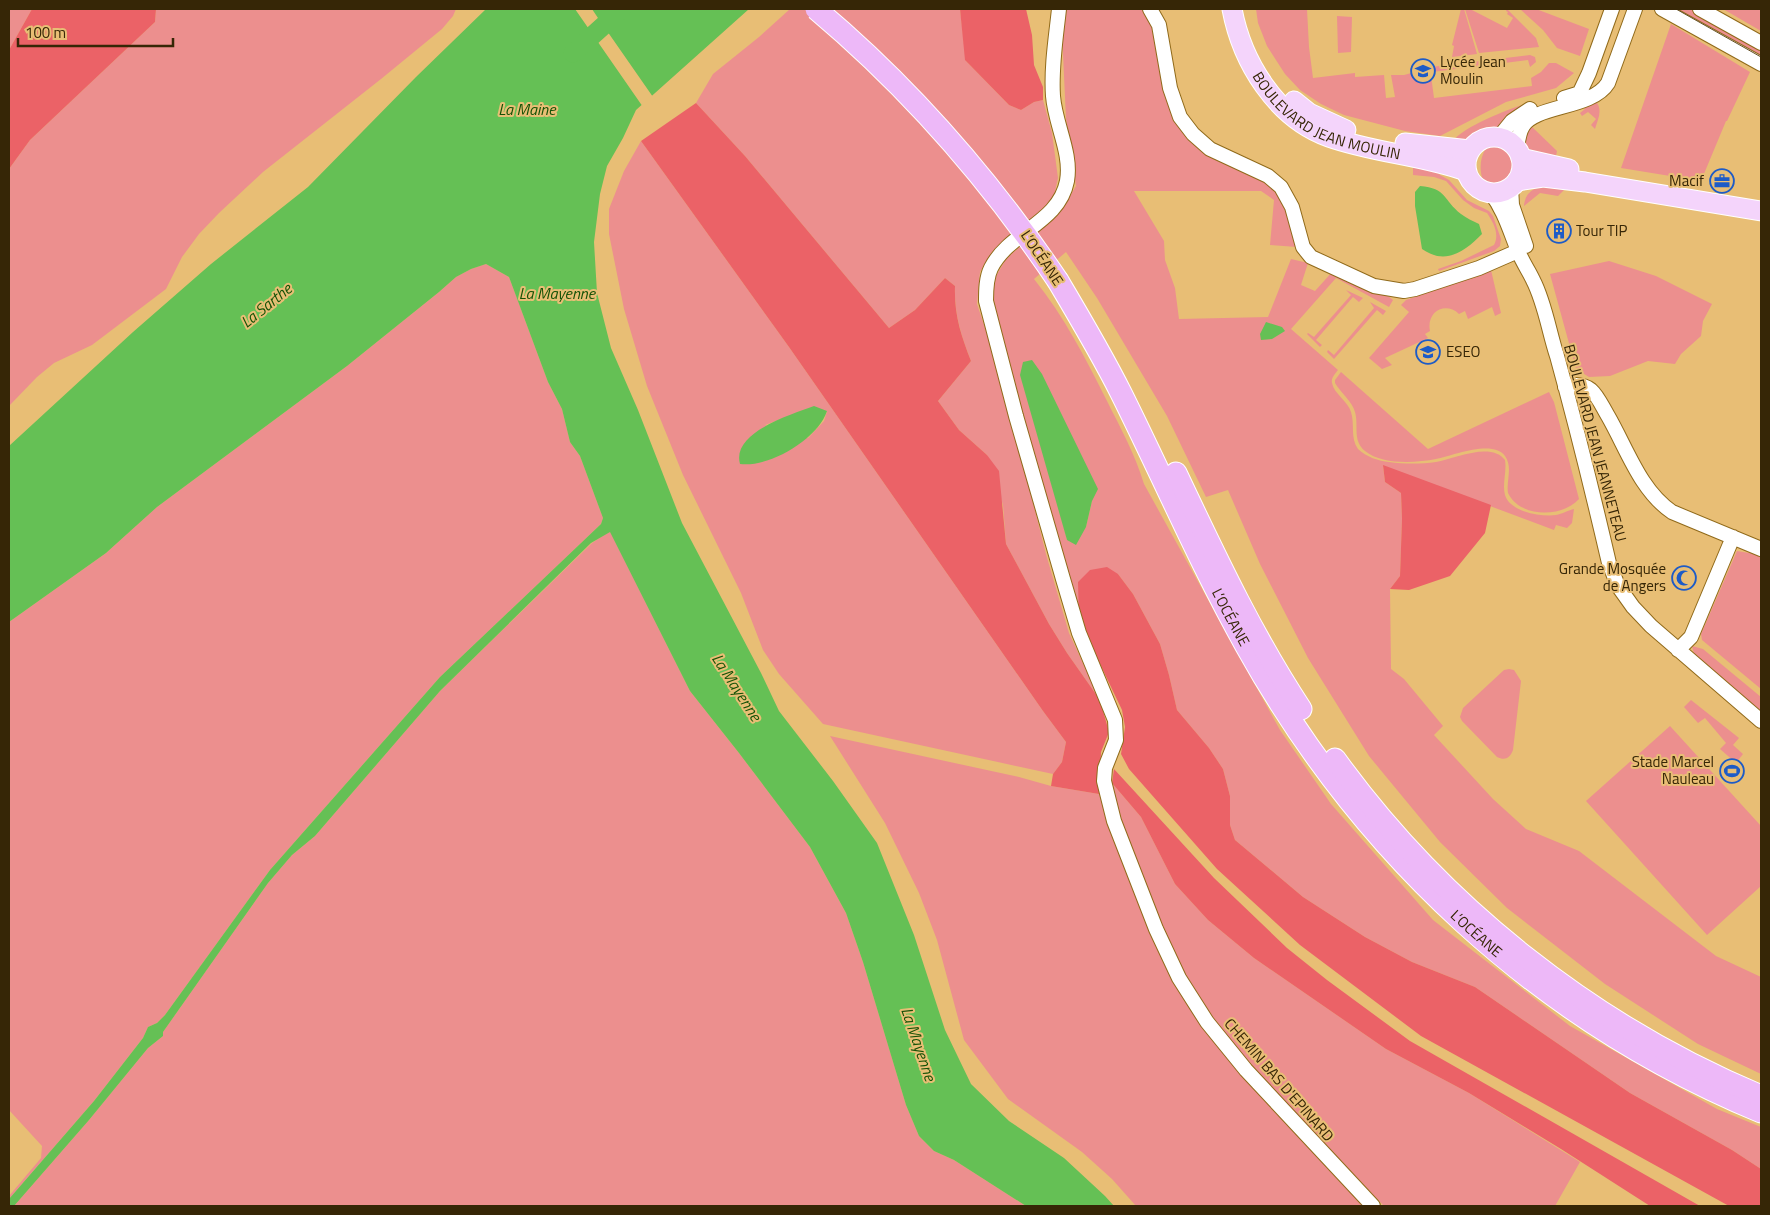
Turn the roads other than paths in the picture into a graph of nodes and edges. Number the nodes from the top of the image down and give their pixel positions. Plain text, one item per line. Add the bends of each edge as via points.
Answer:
1 (816, 9) edge
2 (838, 9) edge
3 (1059, 9) edge
4 (1150, 9) edge
5 (1232, 9) edge
6 (1242, 9) edge
7 (1612, 9) edge
8 (1635, 9) edge
9 (1662, 9) edge
10 (1700, 9) edge
11 (1761, 43) edge
12 (1761, 64) edge
13 (1499, 137) junction
14 (1470, 150) junction
15 (1519, 153) junction
16 (1466, 171) junction
17 (1514, 184) junction
18 (1490, 192) junction
19 (1761, 201) edge
20 (1761, 211) edge
21 (1518, 251) junction
22 (1062, 274) junction
23 (1534, 280) junction
24 (1565, 387) junction
25 (1734, 537) junction
26 (1761, 549) edge
27 (1678, 650) junction
28 (1761, 721) edge
29 (1761, 1096) edge
30 (1761, 1112) edge
31 (1373, 1206) edge

1 - 22 highway, L’OCÉANE, bridge via 880,65 944,133
2 - 22 highway, L’OCÉANE via 908,73 974,146 1033,221
3 - 31 street, CHEMIN BAS D'EPINARD via 1052,81 1066,156 1067,181 1058,204 1004,250 991,268 986,302 1079,633 1115,720 1116,740 1105,768 1104,781 1114,821 1156,929 1179,978 1207,1022 1246,1070
4 - 21 street via 1159,25 1170,88 1180,117 1210,149 1268,176 1281,187 1292,207 1303,247 1311,257 1374,286 1404,291 1448,279
5 - 16 main road, BOULEVARD JEAN MOULIN via 1238,35 1259,79 1278,102 1311,128 1349,143 1432,160
6 - 14 main road, BOULEVARD JEAN MOULIN via 1246,30 1268,75 1288,97 1309,113 1331,124 1380,139
7 - 13 street via 1580,92 1529,110
8 - 15 street via 1604,89 1594,96 1532,117 1524,124
9 - 12 street
10 - 11 street
13 - 14 main road via 1482,139
13 - 15 main road via 1509,141
14 - 16 main road
15 - 17 main road via 1522,169
15 - 19 main road via 1604,176
16 - 18 main road via 1475,185
17 - 18 main road via 1503,191
17 - 20 main road via 1543,177
17 - 23 street, BOULEVARD JEAN JEANNETEAU via 1512,205 1534,271
18 - 21 street, BOULEVARD JEAN JEANNETEAU via 1506,219
21 - 23 street, BOULEVARD JEAN JEANNETEAU
22 - 29 highway, L’OCÉANE via 1092,309 1122,363 1265,649 1318,736 1366,799 1446,886 1540,968 1638,1034
22 - 30 highway, L’OCÉANE via 1245,645 1308,747 1370,827 1468,928 1549,992 1646,1055
23 - 24 street, BOULEVARD JEAN JEANNETEAU
24 - 25 street via 1584,386 1592,391 1645,485 1662,505
24 - 27 street, BOULEVARD JEAN JEANNETEAU via 1609,563 1618,586 1633,607
25 - 26 street
25 - 27 street via 1690,637
27 - 28 street, BOULEVARD JEAN JEANNETEAU

